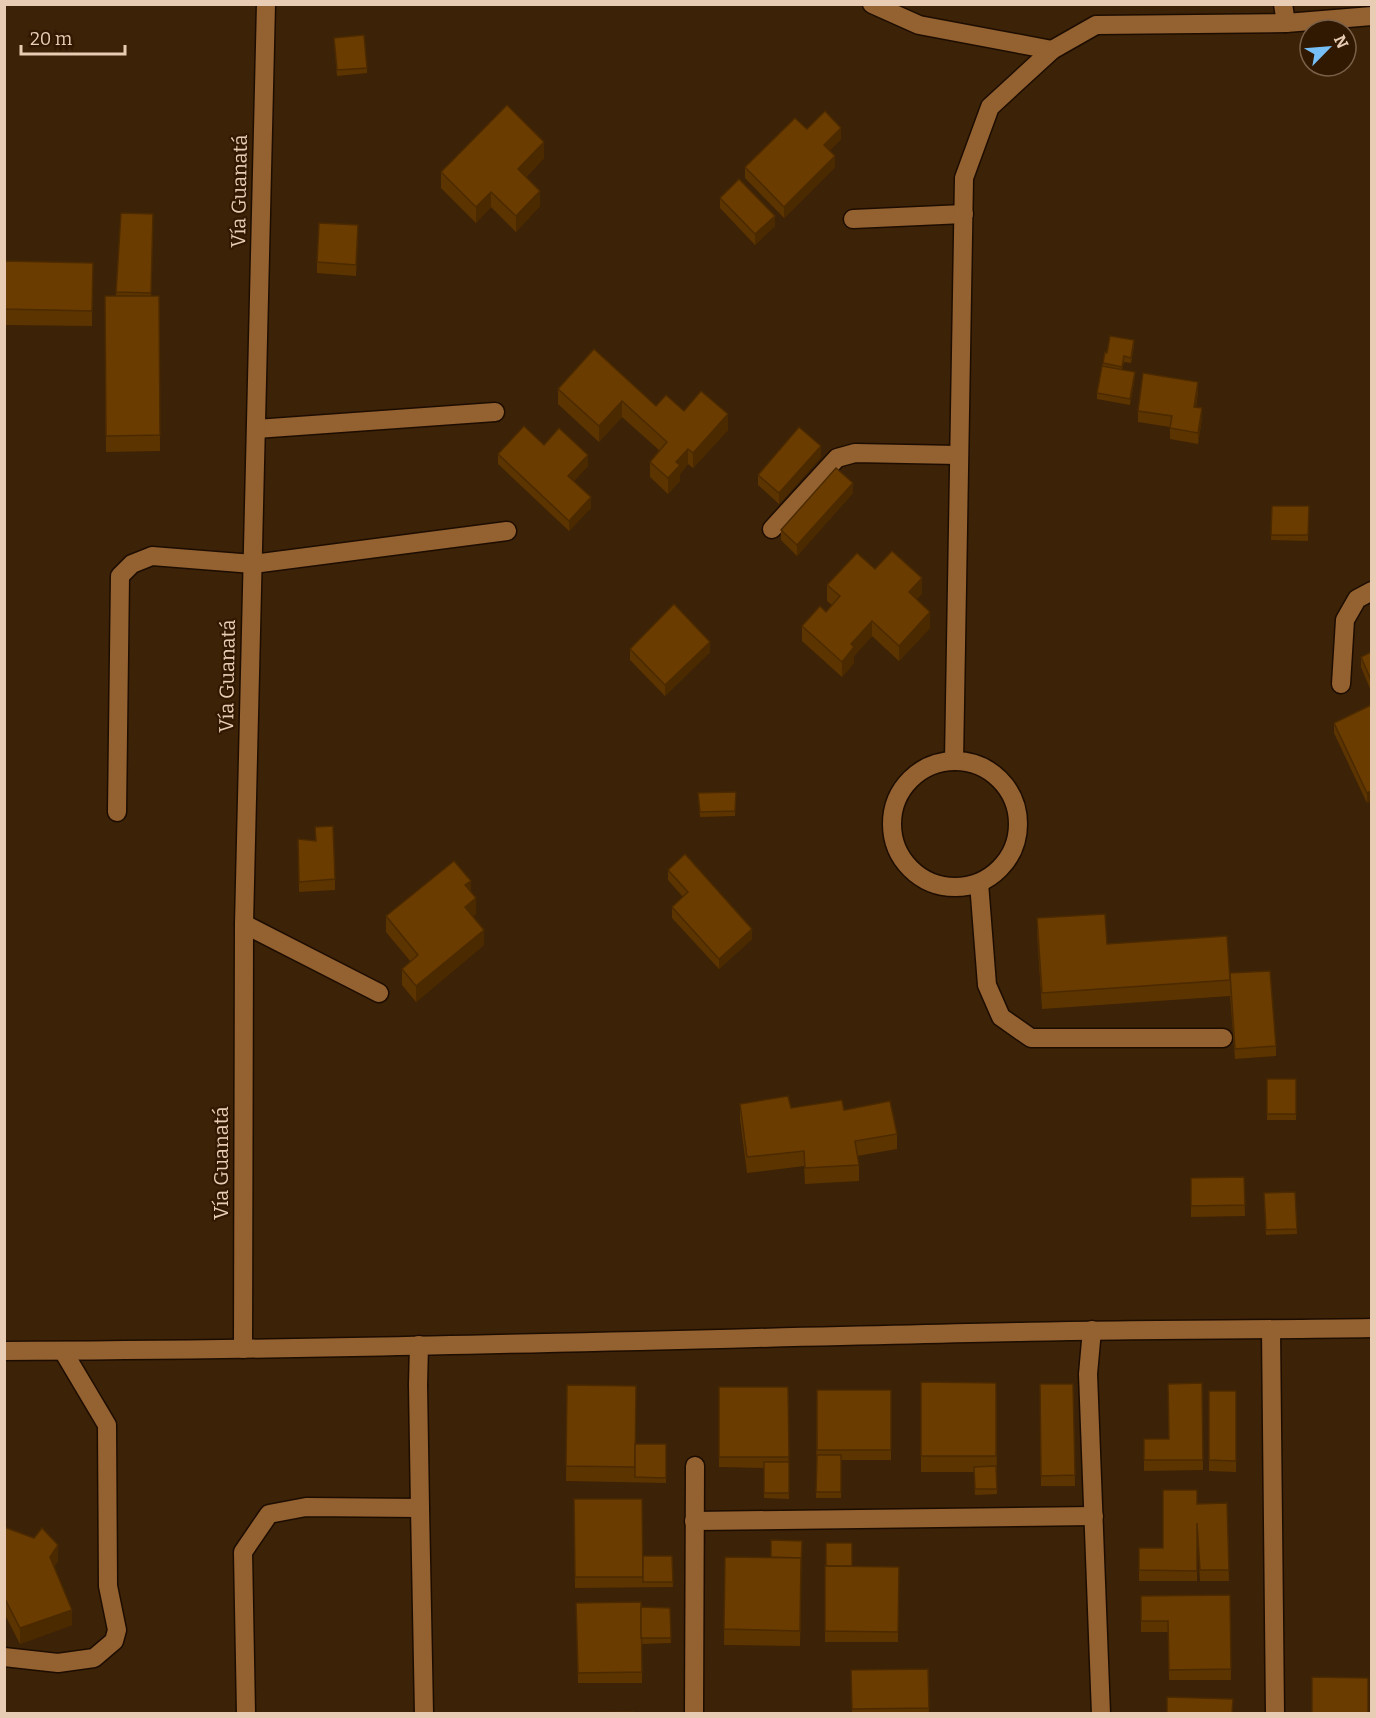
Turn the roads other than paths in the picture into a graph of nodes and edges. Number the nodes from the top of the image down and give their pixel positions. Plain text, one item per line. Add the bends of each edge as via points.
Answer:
1 (266, 4) edge
2 (872, 4) edge
3 (1283, 4) edge
4 (1371, 16) edge
5 (1286, 23) junction
6 (1052, 50) junction
7 (963, 214) junction
8 (853, 219) dead end
9 (495, 412) dead end
10 (256, 429) junction
11 (958, 455) junction
12 (772, 529) dead end
13 (507, 531) dead end
14 (253, 564) junction
15 (1371, 591) edge
16 (1341, 684) dead end
17 (954, 761) junction
18 (117, 812) dead end
19 (979, 883) junction
20 (244, 924) junction
21 (379, 993) dead end
22 (1223, 1038) dead end
23 (1371, 1328) edge
24 (1092, 1330) junction
25 (1270, 1330) junction
26 (419, 1345) junction
27 (243, 1349) junction
28 (4, 1351) edge
29 (63, 1351) junction
30 (695, 1466) dead end
31 (420, 1508) junction
32 (1094, 1516) junction
33 (694, 1521) junction
34 (4, 1657) edge
35 (246, 1713) edge
36 (424, 1713) edge
37 (694, 1713) edge
38 (1101, 1713) edge
39 (1275, 1713) edge

1 - 10 street, Vía Guanatá
2 - 6 street via 919,25
3 - 5 street
4 - 5 street
5 - 6 street via 1096,25
6 - 7 street via 990,107 964,178
7 - 8 street
7 - 11 street
9 - 10 street
10 - 14 street, Vía Guanatá
11 - 12 street via 855,453 837,458
11 - 17 street
13 - 14 street
14 - 18 street via 152,556 132,564 120,576
14 - 20 street, Vía Guanatá
15 - 16 street via 1357,599 1345,620
17 - 19 street via 978,766 999,779 1017,812 1014,848 1000,869
17 - 19 street via 927,767 906,785 894,809 893,837 904,862 926,881 952,888
19 - 22 street via 987,985 1001,1017 1031,1038
20 - 21 street
20 - 27 street, Vía Guanatá
23 - 25 street
24 - 25 street
24 - 26 street
24 - 32 street via 1088,1374
25 - 39 street
26 - 27 street
26 - 31 street
27 - 29 street
28 - 29 street
29 - 34 street via 106,1425 108,1586 117,1630 114,1641 94,1658 58,1663
30 - 33 street
31 - 35 street via 306,1507 269,1514 243,1552
31 - 36 street
32 - 33 street
32 - 38 street
33 - 37 street

